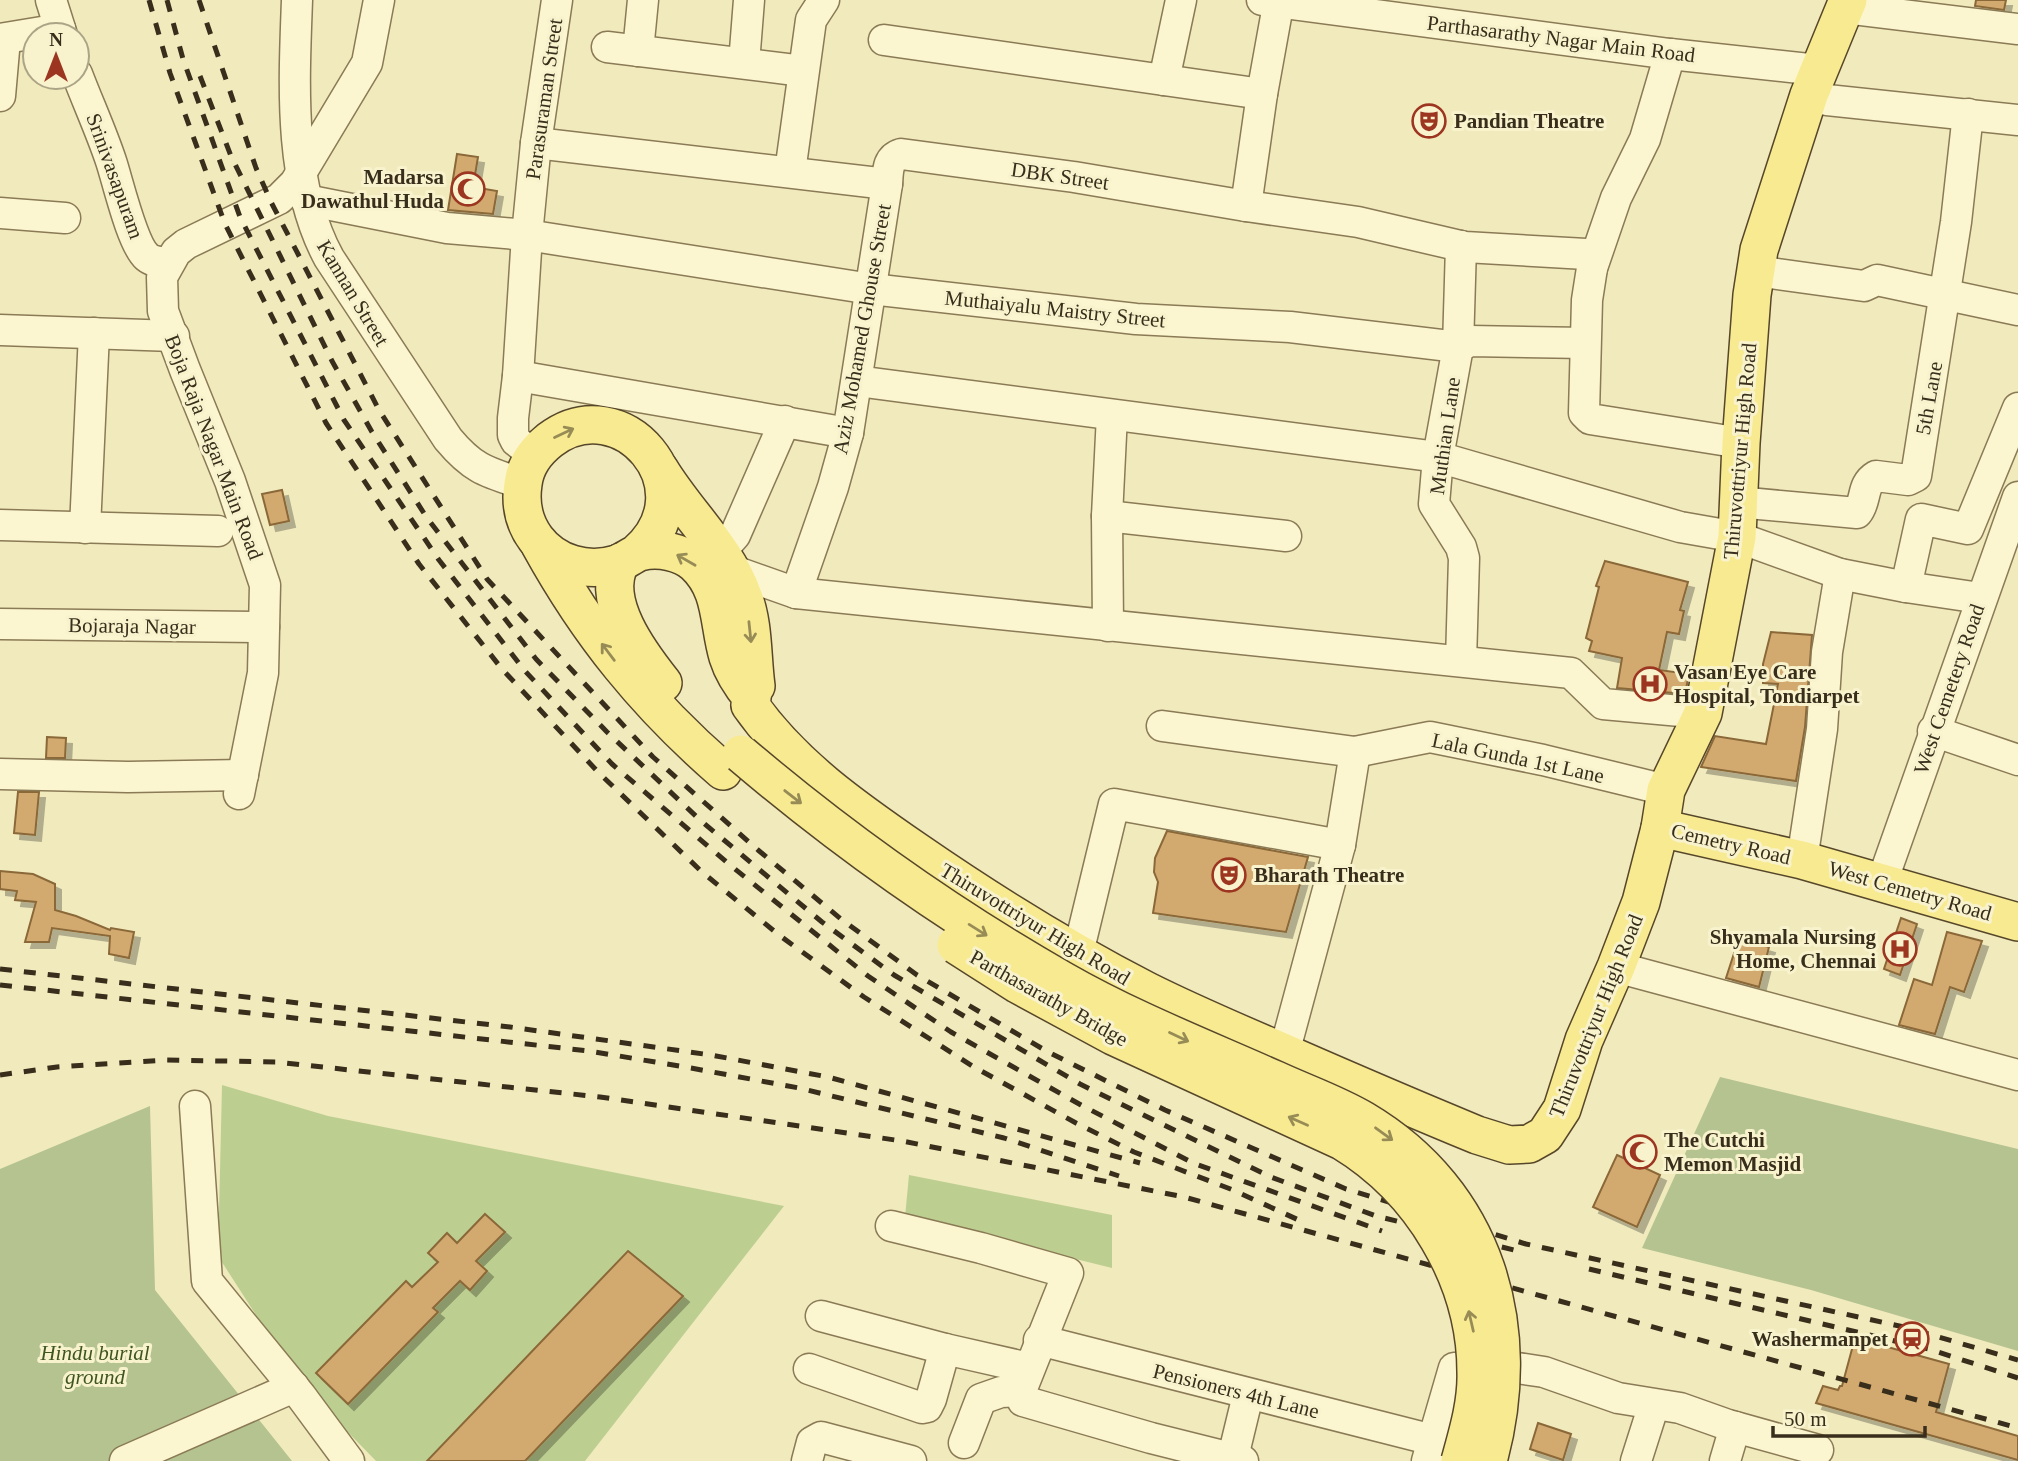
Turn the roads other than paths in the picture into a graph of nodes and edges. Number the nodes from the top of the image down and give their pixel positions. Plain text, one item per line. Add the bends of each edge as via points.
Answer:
1 (51, 0) edge
2 (297, 0) edge
3 (379, 0) edge
4 (558, 0) edge
5 (643, 0) edge
6 (749, 0) edge
7 (824, 0) edge
8 (1181, 0) edge
9 (1273, 1) edge
10 (1846, 4) edge
11 (58, 21) edge
12 (2018, 29) edge
13 (21, 37) edge
14 (2, 39) edge
15 (884, 40) dead end
16 (607, 47) dead end
17 (638, 51) junction
18 (1670, 54) junction
19 (744, 63) junction
20 (803, 71) junction
21 (1164, 80) junction
22 (1814, 83) junction
23 (84, 91) edge
24 (1262, 94) junction
25 (0, 96) edge
26 (1968, 114) junction
27 (2018, 120) edge
28 (536, 143) junction
29 (790, 172) junction
30 (887, 184) junction
31 (304, 187) junction
32 (1246, 206) junction
33 (0, 213) edge
34 (65, 218) dead end
35 (527, 235) junction
36 (1461, 246) junction
37 (168, 263) junction
38 (1592, 268) junction
39 (1756, 271) junction
40 (871, 289) junction
41 (1945, 294) junction
42 (2018, 310) edge
43 (0, 330) edge
44 (94, 333) junction
45 (174, 336) junction
46 (1585, 344) junction
47 (1458, 346) junction
48 (519, 376) junction
49 (857, 381) junction
50 (2018, 408) edge
51 (1112, 415) junction
52 (785, 421) junction
53 (848, 433) junction
54 (1741, 443) junction
55 (1438, 457) junction
56 (659, 468) junction
57 (529, 470) junction
58 (2018, 497) edge
59 (1107, 516) junction
60 (1737, 519) junction
61 (0, 525) edge
62 (85, 528) junction
63 (218, 531) dead end
64 (1286, 536) dead end
65 (537, 541) junction
66 (629, 558) junction
67 (726, 561) junction
68 (1840, 573) junction
69 (1906, 587) junction
70 (796, 593) junction
71 (1980, 598) junction
72 (0, 624) edge
73 (1108, 626) junction
74 (264, 627) junction
75 (1461, 661) junction
76 (750, 705) junction
77 (1703, 713) junction
78 (1162, 726) dead end
79 (1933, 731) junction
80 (1355, 752) junction
81 (2018, 760) edge
82 (732, 762) junction
83 (0, 774) edge
84 (1666, 790) junction
85 (1660, 828) junction
86 (1340, 845) junction
87 (1802, 860) junction
88 (1882, 882) junction
89 (2018, 922) edge
90 (1078, 953) junction
91 (1616, 967) junction
92 (1284, 1053) junction
93 (2018, 1075) edge
94 (195, 1106) dead end
95 (891, 1226) dead end
96 (821, 1316) dead end
97 (945, 1349) junction
98 (809, 1369) dead end
99 (1028, 1375) junction
100 (294, 1387) junction
101 (1248, 1395) junction
102 (1650, 1417) dead end
103 (1735, 1427) junction
104 (964, 1443) dead end
105 (1148, 1450) edge
106 (1817, 1451) edge
107 (1440, 1454) edge
108 (1236, 1460) edge
109 (125, 1461) edge
110 (349, 1461) edge
111 (807, 1461) edge
112 (911, 1461) edge
113 (1488, 1461) edge
114 (1636, 1461) edge
115 (1725, 1461) edge

1 - 11 street
2 - 31 street, Kannan Street
3 - 31 street via 367,63
4 - 28 street, Parasuraman Street
5 - 17 street
6 - 19 street
7 - 20 street via 811,20
8 - 21 street
9 - 18 street, Parthasarathy Nagar Main Road
9 - 24 street
10 - 12 street
10 - 22 main road, Thiruvottriyur High Road
13 - 14 street
14 - 25 street
15 - 21 street
16 - 17 street
17 - 19 street
18 - 22 street, Parthasarathy Nagar Main Road
18 - 38 street via 1644,139 1616,198
19 - 20 street
20 - 29 street
21 - 24 street
22 - 26 street, Parthasarathy Nagar Main Road via 1827,100
22 - 39 main road, Thiruvottriyur High Road
23 - 37 street, Srinivasapuram via 132,229 147,257
24 - 32 street
26 - 27 street, Parthasarathy Nagar Main Road
26 - 41 street, 5th Lane
28 - 29 street
28 - 35 street, Parasuraman Street
29 - 30 street
30 - 32 street, DBK Street via 891,160 901,154
30 - 40 street, Aziz Mohamed Ghouse Street
31 - 35 street, Muthaiyalu Maistry Street via 447,228
31 - 37 street via 295,183 279,199 186,244
31 - 57 street, Kannan Street via 317,233 330,258 447,439 481,470
32 - 36 street, DBK Street via 1358,222
33 - 34 street
35 - 40 street, Muthaiyalu Maistry Street
35 - 48 street, Parasuraman Street
36 - 38 street, DBK Street via 1586,254 1593,259
36 - 47 street, Muthian Lane
37 - 45 street, Boja Raja Nagar Main Road via 162,277 162,303
38 - 46 street
39 - 41 street via 1864,286 1877,279
39 - 54 main road, Thiruvottriyur High Road
40 - 47 street, Muthaiyalu Maistry Street via 1136,320 1290,327
40 - 49 street, Aziz Mohamed Ghouse Street
41 - 42 street
41 - 60 street, 5th Lane via 1915,478 1871,478 1857,513
43 - 44 street
44 - 45 street
44 - 62 street
45 - 74 street, Boja Raja Nagar Main Road via 265,585
46 - 47 street, Muthaiyalu Maistry Street via 1470,341
46 - 54 street via 1587,418
47 - 55 street, Muthian Lane
48 - 52 street
48 - 57 street, Parasuraman Street via 513,435
49 - 51 street
49 - 53 street, Aziz Mohamed Ghouse Street
50 - 69 street via 1968,528 1921,519
51 - 55 street
51 - 59 street
52 - 53 street
52 - 67 street
53 - 70 street, Aziz Mohamed Ghouse Street
54 - 60 main road, Thiruvottriyur High Road
55 - 60 street via 1680,527
55 - 75 street, Muthian Lane via 1434,503 1464,558
57 -> 56 main road via 541,447 563,432 600,426 635,439
56 - 66 main road via 663,515 656,532
56 - 67 main road
57 - 65 main road via 522,498 524,516
58 - 71 street, West Cemetery Road
59 - 64 street
59 - 73 street
60 - 68 street
60 - 77 main road, Thiruvottriyur High Road
61 - 62 street
62 - 63 street
65 - 66 main road via 576,566 603,567
82 -> 65 main road, Parthasarathy Bridge via 679,731 618,664 579,612
76 -> 66 main road, Thiruvottriyur High Road via 752,698 729,659 720,608 706,576 680,555 657,550
66 - 82 main road, Parthasarathy Bridge via 614,579 614,592 636,648
67 - 70 street
67 -> 76 main road via 744,597 749,620 757,697
68 - 69 street
68 - 87 street
69 - 71 street
70 - 73 street
71 - 79 street, West Cemetery Road
72 - 74 street, Bojaraja Nagar
73 - 75 street
74 - 83 street, Boja Raja Nagar Main Road via 264,673 241,785
75 - 77 street via 1571,673 1604,704
76 - 90 main road, Thiruvottriyur High Road via 782,745 822,783 930,861
77 - 84 main road, Thiruvottriyur High Road
78 - 80 street, Lala Gunda 1st Lane
79 - 81 street
79 - 88 street, West Cemetery Road
80 - 84 street, Lala Gunda 1st Lane via 1430,737
80 - 86 street
107 -> 82 main road, Parthasarathy Bridge, bridge via 1471,1421 1476,1372 1470,1315 1433,1228 1389,1175 1342,1141 1113,1036 1017,984 792,828
82 -> 113 main road, Parthasarathy Bridge, bridge via 960,919 1064,981 1361,1119 1420,1164 1459,1212 1483,1258 1494,1295 1502,1380
84 - 85 main road, Thiruvottriyur High Road
85 - 87 main road, Cemetry Road
85 - 91 main road, Thiruvottriyur High Road via 1641,902
86 - 90 street via 1114,804
86 - 92 street
87 - 88 main road, West Cemetry Road
88 - 89 main road, West Cemetry Road
90 - 92 main road, Thiruvottriyur High Road
91 - 92 main road, Thiruvottriyur High Road via 1584,1040 1562,1109 1545,1135 1528,1144 1509,1145 1477,1135
91 - 93 street
94 - 100 street via 207,1281
95 - 99 street via 1068,1273
96 - 97 street
97 - 98 street via 931,1399 922,1408
97 - 99 street
99 - 101 street, Pensioners 4th Lane
99 - 104 street via 981,1399
99 - 105 street
100 - 109 street
100 - 110 street
101 - 107 street, Pensioners 4th Lane
101 - 108 street
102 - 114 street
103 - 106 street
103 - 107 street via 1680,1408 1618,1398 1544,1372 1504,1366 1454,1368
103 - 115 street
105 - 108 street
111 - 112 street via 812,1442 821,1437

